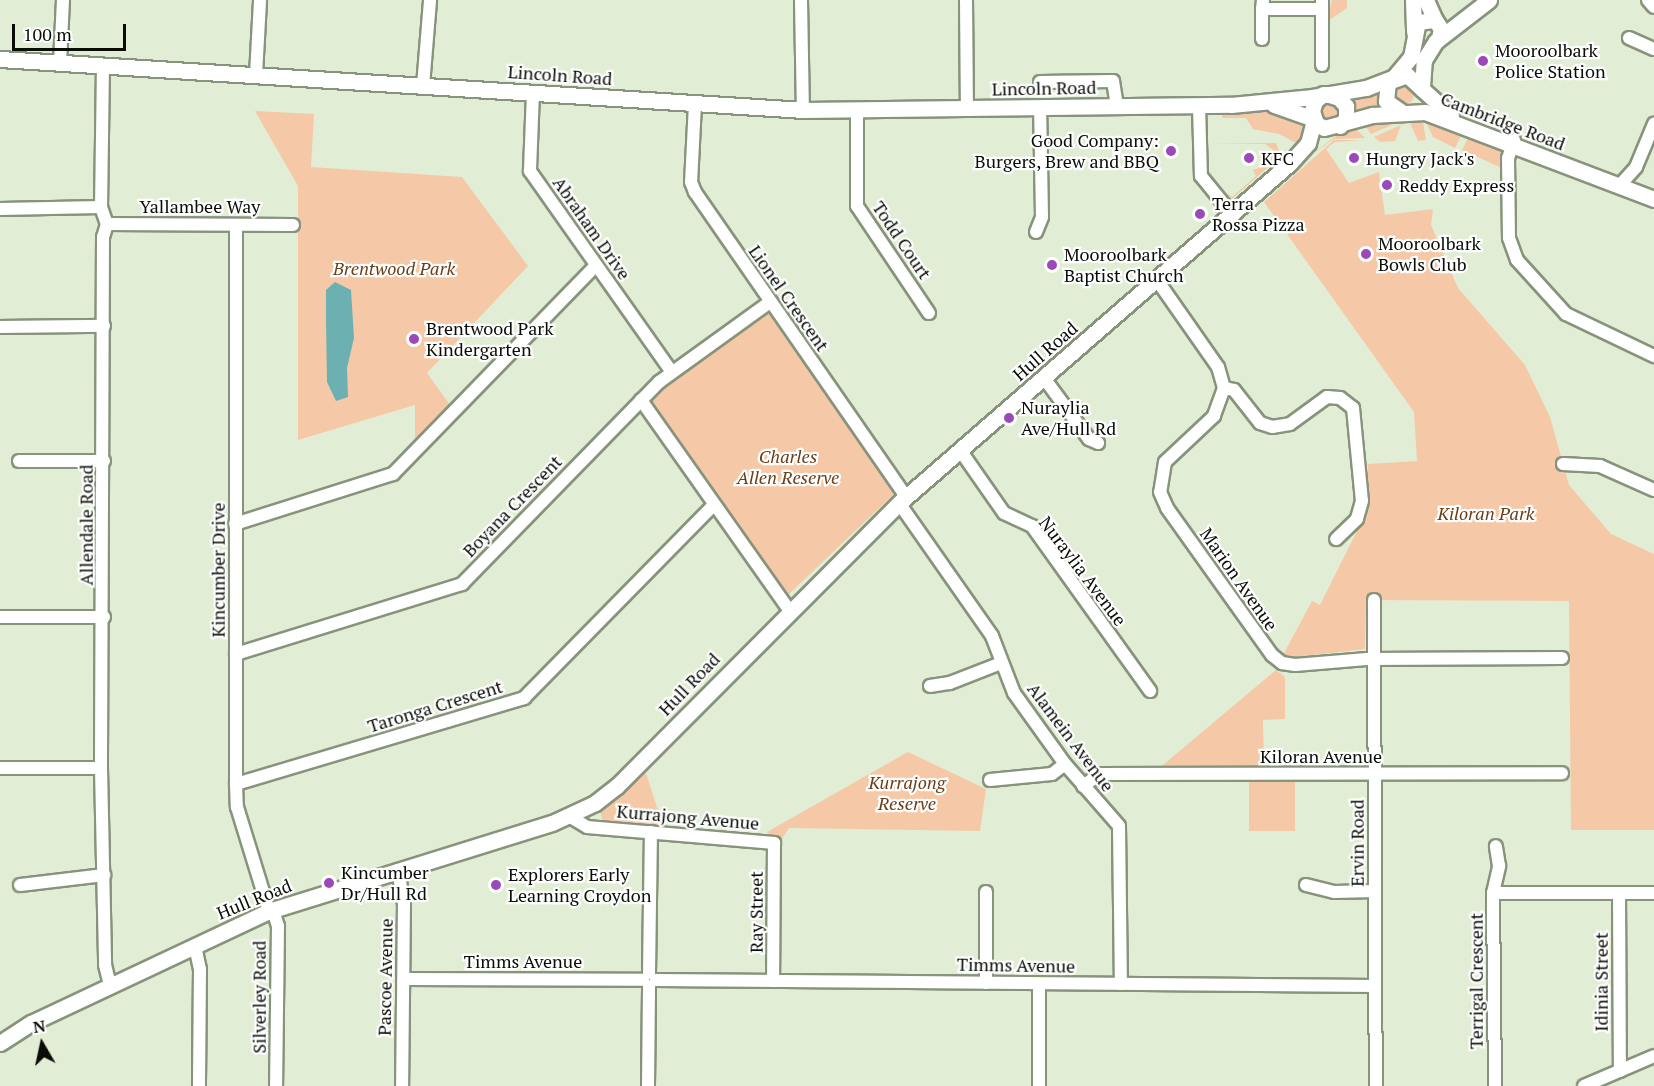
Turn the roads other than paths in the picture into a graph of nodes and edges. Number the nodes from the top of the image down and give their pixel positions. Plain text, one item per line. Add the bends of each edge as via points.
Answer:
1 (63, 0) edge
2 (260, 0) edge
3 (430, 0) edge
4 (801, 0) edge
5 (966, 0) edge
6 (1413, 0) edge
7 (1426, 0) edge
8 (1475, 0) edge
9 (1489, 0) edge
10 (1648, 0) edge
11 (1262, 4) edge
12 (1322, 4) edge
13 (1654, 7) edge
14 (1463, 16) junction
15 (1436, 21) junction
16 (1413, 33) junction
17 (1629, 38) dead end
18 (1262, 39) dead end
19 (1437, 40) junction
20 (1654, 50) edge
21 (0, 59) edge
22 (60, 63) junction
23 (103, 65) junction
24 (1322, 65) dead end
25 (256, 75) junction
26 (1393, 78) junction
27 (1040, 82) dead end
28 (423, 86) junction
29 (1422, 88) junction
30 (533, 92) junction
31 (1324, 94) junction
32 (695, 104) junction
33 (1260, 104) junction
34 (1199, 106) junction
35 (1040, 107) junction
36 (1117, 107) junction
37 (968, 108) junction
38 (803, 110) junction
39 (857, 110) junction
40 (1406, 112) junction
41 (1314, 119) junction
42 (1654, 124) edge
43 (1469, 125) junction
44 (1339, 127) junction
45 (1513, 144) junction
46 (1290, 163) junction
47 (1620, 185) junction
48 (1654, 199) edge
49 (101, 207) junction
50 (0, 209) edge
51 (1232, 214) junction
52 (107, 224) junction
53 (236, 225) junction
54 (293, 225) dead end
55 (1036, 232) dead end
56 (597, 265) junction
57 (1157, 280) junction
58 (770, 302) junction
59 (929, 313) dead end
60 (104, 326) junction
61 (0, 327) edge
62 (1654, 356) edge
63 (671, 371) junction
64 (1044, 378) junction
65 (1224, 388) junction
66 (641, 400) junction
67 (1098, 443) dead end
68 (960, 450) junction
69 (19, 461) dead end
70 (104, 461) junction
71 (1563, 464) dead end
72 (1654, 490) edge
73 (902, 500) junction
74 (713, 506) junction
75 (235, 524) junction
76 (1336, 539) dead end
77 (1374, 600) dead end
78 (789, 610) junction
79 (0, 617) edge
80 (104, 617) junction
81 (236, 654) junction
82 (1562, 658) dead end
83 (1374, 659) junction
84 (1001, 663) junction
85 (930, 686) dead end
86 (1150, 691) dead end
87 (1065, 764) junction
88 (0, 768) edge
89 (101, 768) junction
90 (1562, 773) dead end
91 (1375, 774) junction
92 (990, 780) dead end
93 (236, 784) junction
94 (1083, 786) junction
95 (595, 803) junction
96 (570, 816) junction
97 (599, 827) junction
98 (651, 832) junction
99 (774, 843) joint
100 (1496, 846) dead end
101 (398, 870) junction
102 (104, 875) junction
103 (20, 885) dead end
104 (1306, 885) dead end
105 (1374, 891) junction
106 (986, 892) dead end
107 (1493, 893) junction
108 (1619, 893) junction
109 (1654, 893) edge
110 (271, 910) junction
111 (195, 946) junction
112 (404, 979) junction
113 (649, 980) junction
114 (773, 981) junction
115 (986, 983) junction
116 (1039, 984) junction
117 (1121, 984) junction
118 (110, 985) junction
119 (1375, 986) junction
120 (0, 1043) edge
121 (1654, 1056) edge
122 (1620, 1071) junction
123 (199, 1086) edge
124 (276, 1086) edge
125 (402, 1086) edge
126 (648, 1086) edge
127 (1039, 1086) edge
128 (1376, 1086) edge
129 (1494, 1086) edge
130 (1584, 1086) edge

1 - 22 street
2 - 25 street
3 - 28 street
4 - 38 street
5 - 37 street
6 - 16 main road
7 - 15 main road
8 - 14 main road
9 - 14 main road
10 - 13 street
11 - 12 street
11 - 18 street
12 - 24 street
14 - 15 main road
14 - 19 main road
15 - 16 main road via 1422,19
15 - 19 main road via 1441,29
16 - 19 main road via 1421,43
16 - 26 main road via 1411,57
17 - 20 street
19 - 29 main road via 1424,60
21 - 22 main road, Lincoln Road
22 - 23 main road, Lincoln Road
23 - 25 main road, Lincoln Road
23 - 49 street, Allendale Road
25 - 28 main road, Lincoln Road
26 - 29 main road via 1410,76
26 - 31 main road via 1366,88
26 - 40 main road via 1386,88 1386,101 1394,110
27 - 36 street, Lincoln Road via 1113,81
28 - 30 main road, Lincoln Road
29 - 40 main road via 1420,104
29 - 43 main road, Cambridge Road via 1443,111
30 - 32 main road, Lincoln Road
30 - 56 street, Abraham Drive via 530,171
31 - 33 main road, Lincoln Road
31 - 41 main road via 1313,104
31 - 44 main road via 1339,98 1346,106 1346,118
32 - 38 main road, Lincoln Road
32 - 58 street, Lionel Crescent via 691,182
33 - 34 main road, Lincoln Road
33 - 41 main road, Lincoln Road via 1287,108
34 - 36 main road, Lincoln Road
34 - 51 street via 1201,176
35 - 36 main road, Lincoln Road
35 - 37 main road, Lincoln Road
35 - 55 street via 1042,216
37 - 39 main road, Lincoln Road
38 - 39 main road, Lincoln Road
39 - 59 street, Todd Court via 857,206
40 - 43 main road, Cambridge Road via 1427,112
40 - 44 main road, Hull Road via 1363,117
41 - 44 main road via 1324,128
41 - 46 main road, Hull Road via 1308,142
42 - 47 street via 1636,167
43 - 45 main road, Cambridge Road
44 - 46 main road, Hull Road
45 - 47 main road, Cambridge Road
45 - 62 street via 1509,238 1517,260 1566,314
46 - 51 main road, Hull Road
47 - 48 main road, Cambridge Road
49 - 50 street
49 - 52 street, Allendale Road
51 - 57 main road, Hull Road
52 - 53 street, Yallambee Way
52 - 60 street, Allendale Road via 103,237
53 - 54 street, Yallambee Way
53 - 75 street, Kincumber Drive
56 - 63 street, Abraham Drive
56 - 75 street via 393,474
57 - 64 main road, Hull Road
57 - 65 street via 1218,367
58 - 63 street, Boyana Crescent
58 - 73 street, Lionel Crescent
60 - 61 street
60 - 70 street, Allendale Road
63 - 66 street, Boyana Crescent
64 - 67 street via 1089,439
64 - 68 main road, Hull Road
65 - 76 street via 1234,390 1260,423 1272,427 1290,424 1327,397 1340,398 1353,408 1362,501 1356,519
65 - 83 street, Marion Avenue via 1214,416 1165,462 1160,479 1167,508 1272,655 1282,663
66 - 74 street
66 - 81 street, Boyana Crescent via 462,584
68 - 73 main road, Hull Road
68 - 86 street, Nuraylia Avenue via 1004,513 1032,526
69 - 70 street
70 - 80 street, Allendale Road
71 - 72 street via 1600,466
73 - 78 main road, Hull Road
73 - 84 street, Alamein Avenue via 992,636
74 - 78 street
74 - 93 street, Taronga Crescent via 524,698
75 - 81 street, Kincumber Drive
77 - 83 street, Ervin Road
78 - 95 main road, Hull Road via 617,786
79 - 80 street
80 - 89 street, Allendale Road
81 - 93 street, Kincumber Drive
82 - 83 street, Marion Avenue
83 - 91 street, Ervin Road
84 - 85 street via 951,683
84 - 87 street, Alamein Avenue via 1014,693
87 - 92 street via 1052,774
87 - 94 street, Alamein Avenue
88 - 89 street
89 - 102 street, Allendale Road
90 - 91 street, Kiloran Avenue
91 - 94 street, Kiloran Avenue via 1100,774
91 - 105 street, Ervin Road
93 - 110 street, Kincumber Drive via 237,807
94 - 117 street, Alamein Avenue via 1120,831
95 - 96 main road, Hull Road
95 - 97 street, Kurrajong Avenue
96 - 97 street, Kurrajong Avenue via 577,823
96 - 101 main road, Hull Road
97 - 98 street, Kurrajong Avenue
98 - 99 street, Kurrajong Avenue
98 - 113 street
99 - 114 street, Ray Street
100 - 107 street via 1499,866
101 - 110 main road, Hull Road
101 - 112 street, Pascoe Avenue via 404,903
102 - 103 street
102 - 118 street, Allendale Road via 105,966
104 - 105 street via 1334,892
105 - 119 street, Ervin Road
106 - 115 street
107 - 108 street, Terrigal Crescent
107 - 129 street, Terrigal Crescent
108 - 109 street, Terrigal Crescent
108 - 122 street, Idinia Street
110 - 111 main road, Hull Road
110 - 124 street, Silverley Road via 278,926
111 - 118 main road, Hull Road
111 - 123 street via 200,969
112 - 113 street, Timms Avenue
112 - 125 street, Pascoe Avenue
113 - 114 street, Timms Avenue
113 - 126 street
114 - 115 street, Timms Avenue
115 - 116 street, Timms Avenue
116 - 117 street, Timms Avenue
116 - 127 street
117 - 119 street, Timms Avenue
118 - 120 main road, Hull Road via 31,1023
119 - 128 street, Ervin Road
121 - 122 street
122 - 130 street

